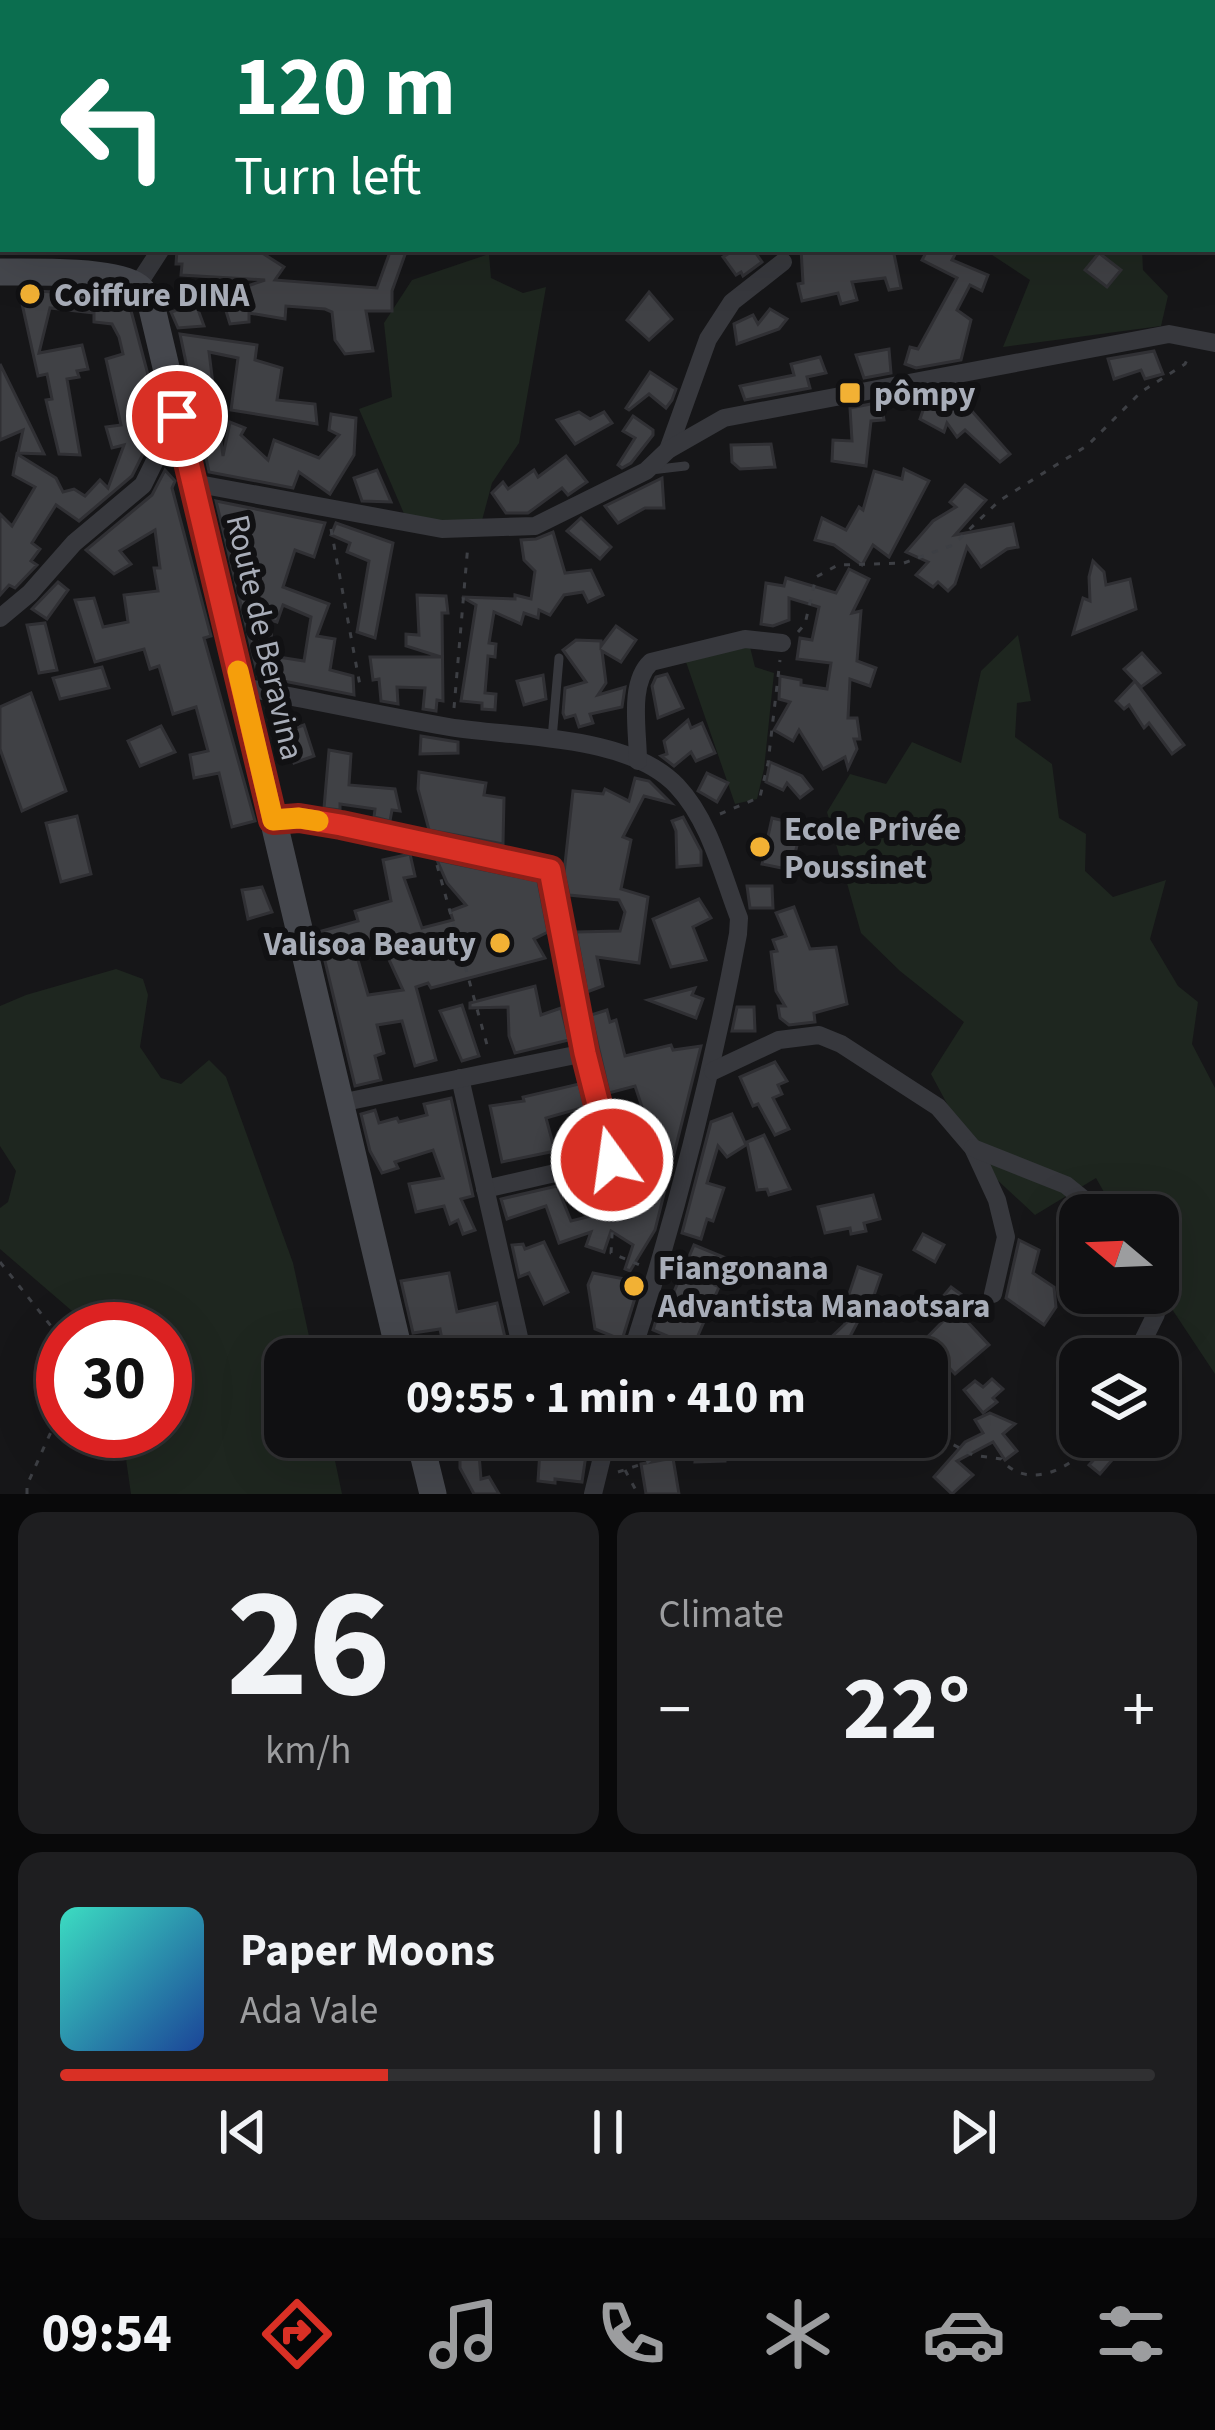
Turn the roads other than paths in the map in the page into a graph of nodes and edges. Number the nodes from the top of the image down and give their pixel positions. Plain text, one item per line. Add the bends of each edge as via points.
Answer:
1 (136, 252) edge
2 (159, 252) edge
3 (783, 262) dead end
4 (0, 272) edge
5 (141, 279) junction
6 (1215, 343) edge
7 (177, 416) junction
8 (668, 450) junction
9 (685, 466) dead end
10 (646, 471) junction
11 (193, 483) junction
12 (0, 618) edge
13 (782, 643) road end
14 (559, 658) dead end
15 (242, 687) junction
16 (552, 739) junction
17 (638, 761) junction
18 (273, 820) junction
19 (585, 1053) junction
20 (713, 1071) junction
21 (460, 1078) junction
22 (340, 1103) junction
23 (973, 1148) junction
24 (485, 1189) junction
25 (1077, 1194) edge
26 (993, 1294) dead end
27 (396, 1338) edge
28 (519, 1338) edge
29 (637, 1338) edge
30 (424, 1458) edge
31 (602, 1458) edge
32 (594, 1489) edge
33 (433, 1494) edge

1 - 5 street
2 - 5 street
3 - 8 street via 732,302 708,339
4 - 5 street
5 - 7 street, Route de Beravina
6 - 8 street via 1168,334 724,418
7 - 11 street, Route de Beravina
7 - 12 street via 142,484
8 - 10 street
9 - 10 lane
10 - 11 street via 535,526 442,529
11 - 15 street, Route de Beravina
13 - 17 street via 745,639 651,662 640,672
14 - 16 lane
15 - 16 street
15 - 18 street, Route de Beravina
16 - 17 street
17 - 20 street via 678,788 701,820 739,918
18 - 19 street via 299,818 550,870
18 - 22 street, Route de Beravina
19 - 21 street
19 - 24 street via 612,1160
20 - 23 street via 779,1040 819,1035 938,1107
20 - 29 street
21 - 22 street
21 - 24 street
22 - 27 street, Route de Beravina
23 - 25 street
23 - 26 street via 1006,1237
24 - 28 street
30 - 33 street
31 - 32 street

